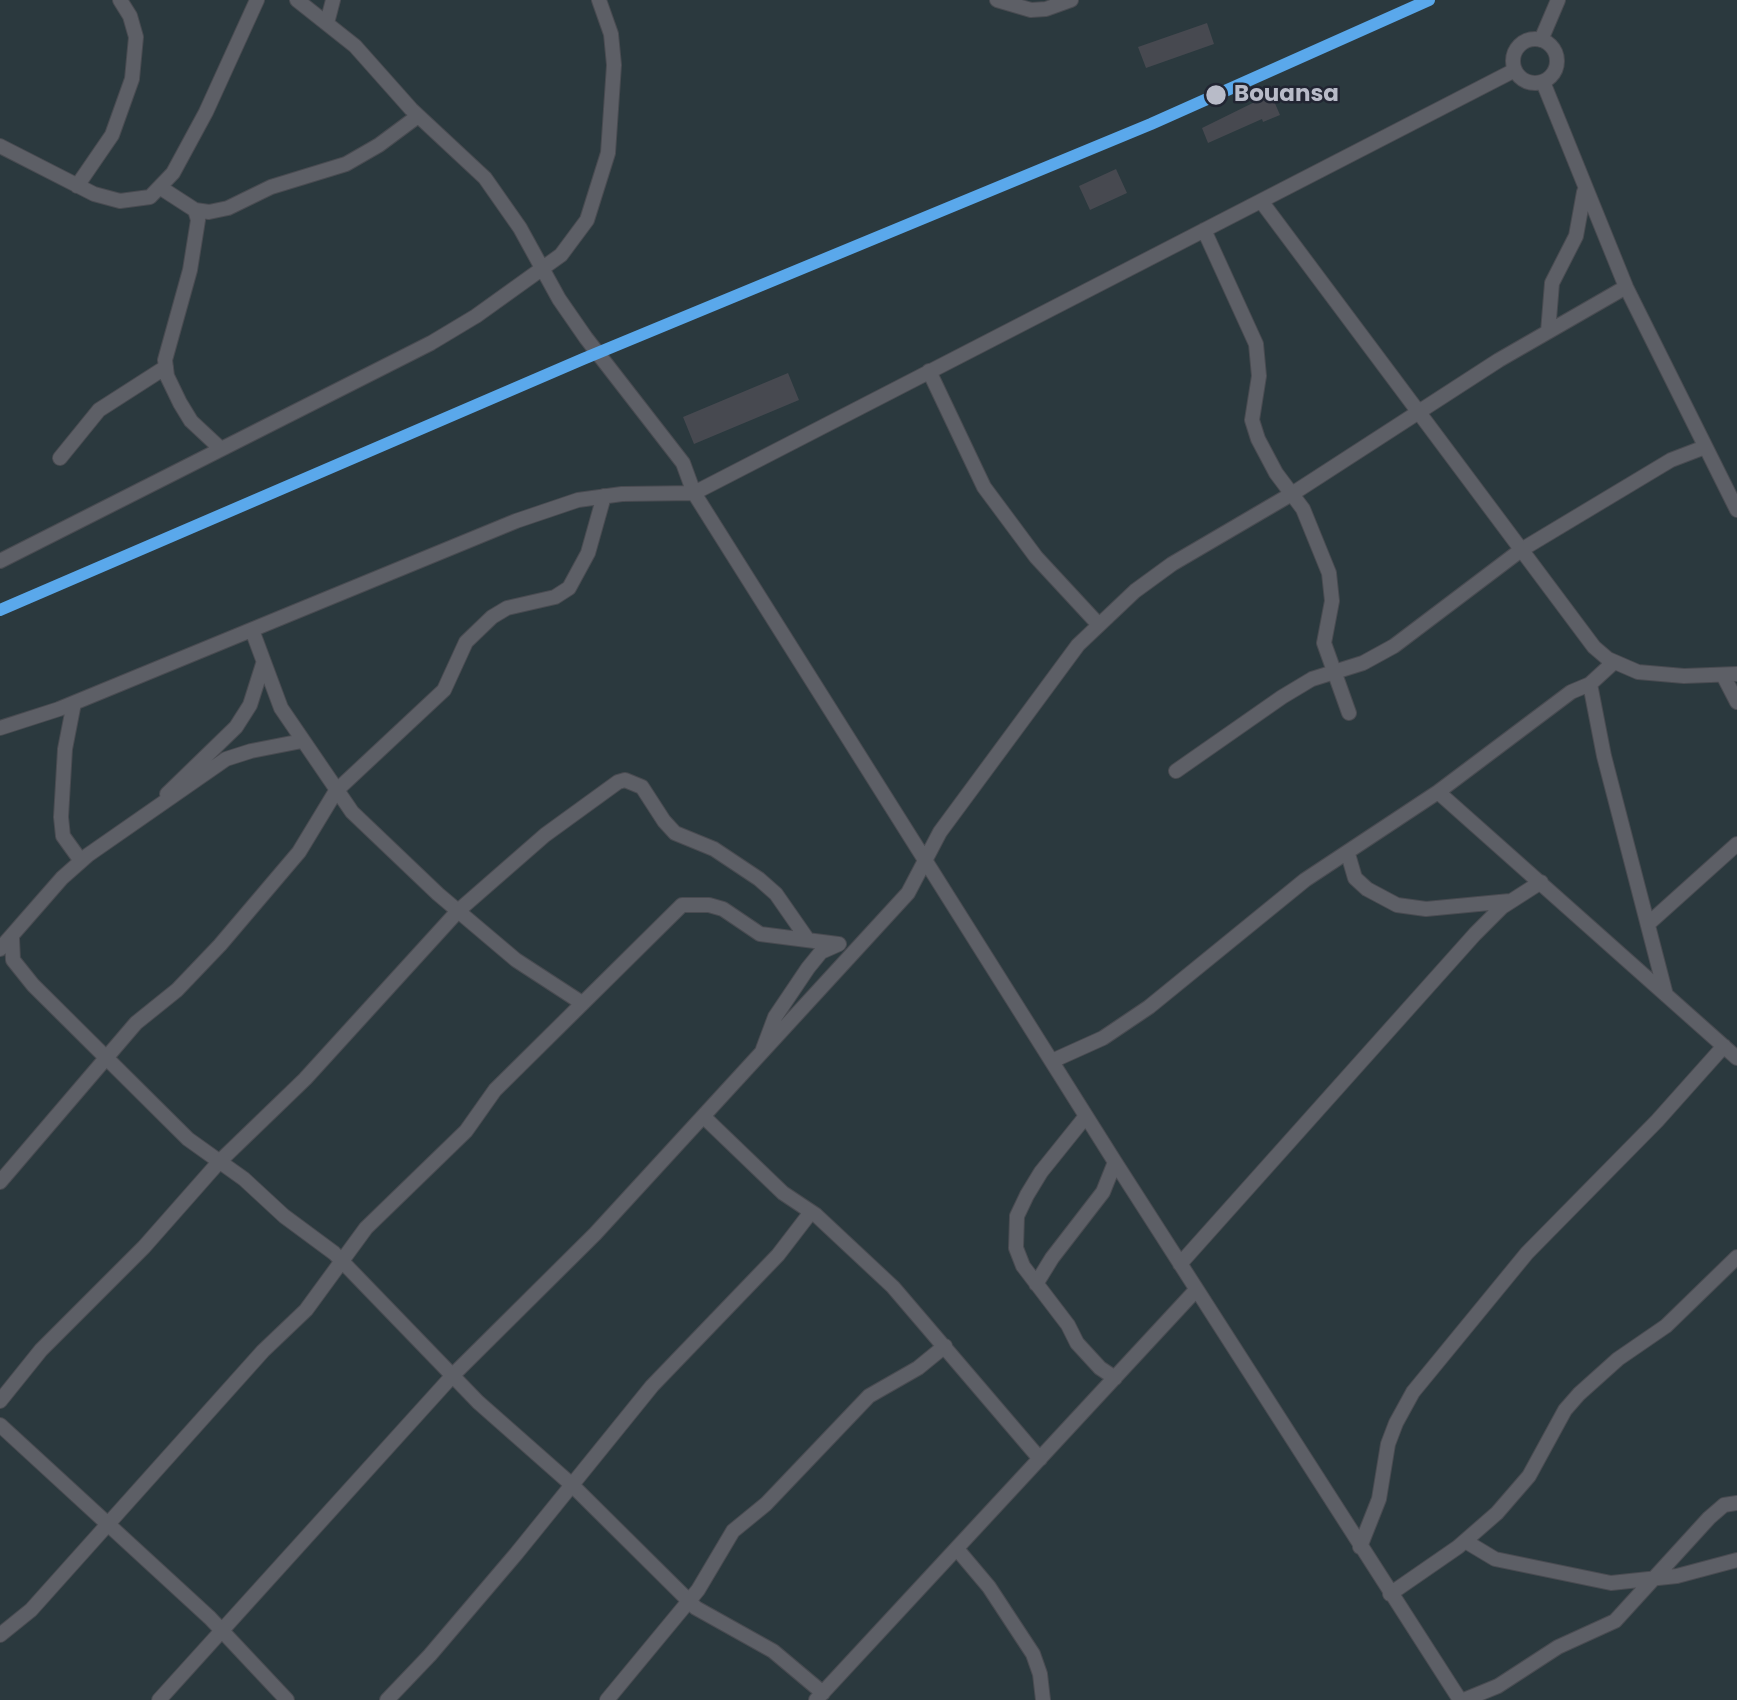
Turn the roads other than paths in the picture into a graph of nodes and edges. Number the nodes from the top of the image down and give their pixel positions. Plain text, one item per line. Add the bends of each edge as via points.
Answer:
1 (120, 0) edge
2 (257, 0) edge
3 (297, 0) edge
4 (334, 0) edge
5 (599, 0) edge
6 (997, 0) edge
7 (1070, 0) edge
8 (1558, 0) edge
9 (327, 23) junction
10 (1541, 40) junction
11 (1515, 70) junction
12 (1543, 82) junction
13 (418, 116) junction
14 (0, 146) edge
15 (1584, 184) junction
16 (77, 186) junction
17 (161, 188) junction
18 (1261, 201) junction
19 (195, 210) junction
20 (1204, 230) junction
21 (545, 268) junction
22 (1626, 287) junction
23 (1548, 332) junction
24 (166, 367) junction
25 (929, 371) junction
26 (1420, 414) junction
27 (1705, 447) junction
28 (221, 449) junction
29 (60, 458) dead end
30 (694, 493) junction
31 (1293, 494) junction
32 (604, 496) junction
33 (1737, 510) edge
34 (1521, 550) junction
35 (0, 561) edge
36 (1099, 625) junction
37 (252, 630) junction
38 (1614, 662) junction
39 (263, 663) junction
40 (1333, 671) junction
41 (1730, 674) edge
42 (1590, 684) junction
43 (1737, 702) edge
44 (74, 703) junction
45 (1349, 713) dead end
46 (0, 727) edge
47 (302, 741) junction
48 (1176, 771) dead end
49 (336, 791) junction
50 (1438, 792) junction
51 (155, 809) junction
52 (1737, 844) edge
53 (1348, 854) junction
54 (81, 862) junction
55 (925, 862) junction
56 (1541, 882) junction
57 (1510, 901) junction
58 (458, 911) junction
59 (1648, 924) junction
60 (12, 938) junction
61 (808, 940) junction
62 (864, 940) junction
63 (838, 944) junction
64 (0, 949) edge
65 (1666, 995) junction
66 (582, 1003) junction
67 (1724, 1046) junction
68 (761, 1054) junction
69 (105, 1056) junction
70 (1737, 1058) edge
71 (1052, 1061) junction
72 (1086, 1116) junction
73 (704, 1117) junction
74 (219, 1162) junction
75 (1115, 1162) junction
76 (0, 1182) edge
77 (811, 1212) junction
78 (341, 1260) junction
79 (1735, 1262) edge
80 (1180, 1264) junction
81 (1035, 1284) junction
82 (1196, 1290) junction
83 (945, 1346) junction
84 (452, 1376) junction
85 (1115, 1378) junction
86 (0, 1401) edge
87 (0, 1424) edge
88 (1040, 1459) junction
89 (572, 1485) junction
90 (1737, 1503) edge
91 (106, 1523) junction
92 (1465, 1541) junction
93 (1360, 1547) junction
94 (957, 1549) junction
95 (1737, 1560) edge
96 (1652, 1580) junction
97 (1390, 1594) junction
98 (690, 1600) junction
99 (222, 1631) junction
100 (0, 1635) edge
101 (820, 1696) edge
102 (159, 1700) edge
103 (287, 1700) edge
104 (387, 1700) edge
105 (607, 1700) edge
106 (1043, 1700) edge
107 (1462, 1700) edge

1 - 16 street via 136,37 132,79 112,135
2 - 17 street via 206,112
3 - 9 street
4 - 9 street
5 - 21 street via 611,34 614,65 608,153 587,220 574,241
6 - 7 street via 1031,10
8 - 10 street
9 - 13 street via 362,52
10 - 11 street via 1531,39 1516,49
10 - 12 street via 1549,44 1558,60
11 - 12 street via 1525,81
11 - 18 street
12 - 15 street
13 - 19 street via 346,164 271,187 228,208
13 - 21 street via 485,178
14 - 16 street
15 - 22 street
15 - 23 street via 1576,236 1552,283
16 - 17 street via 120,201 150,197
17 - 19 street
18 - 20 street
18 - 26 street
19 - 24 street via 198,220 190,270
20 - 25 street
20 - 31 street via 1256,344 1259,376 1252,420 1258,439
21 - 28 street via 431,343
21 - 30 street via 559,299 586,338 682,463
22 - 23 street
22 - 27 street
23 - 26 street
24 - 28 street via 172,389 191,421
24 - 29 street via 99,410
25 - 30 street
25 - 36 street via 984,487 1036,557
26 - 31 street
26 - 34 street
27 - 33 street
27 - 34 street via 1671,460
28 - 35 street
30 - 32 street
30 - 55 street
31 - 36 street via 1172,564
31 - 40 street via 1310,525 1333,588 1324,643
32 - 37 street via 516,521
32 - 49 street via 588,553 569,588 492,617 466,642 444,690 428,708
34 - 38 street via 1594,646
34 - 40 street via 1394,646 1363,663
36 - 55 street via 1078,645 940,832
37 - 39 street
37 - 44 street
38 - 41 street via 1656,675
38 - 42 street
39 - 47 street via 281,708
39 - 51 street via 250,705 236,727
40 - 45 street
40 - 48 street via 1282,697
41 - 43 street
42 - 50 street via 1571,692
42 - 59 street
44 - 46 street
44 - 54 street via 65,749 61,817 63,836
47 - 49 street
47 - 51 street via 226,759
49 - 58 street via 360,821
49 - 69 street via 299,852 220,946
50 - 53 street
50 - 56 street
51 - 54 street
52 - 59 street
53 - 57 street via 1355,878 1397,905 1426,909
53 - 71 street via 1263,911 1149,1007 1103,1038
54 - 60 street
55 - 62 street via 908,893
55 - 71 street
56 - 57 street
56 - 65 street
57 - 80 street via 1475,934
58 - 61 street via 545,835 625,780 642,787 675,832 723,854 776,894
58 - 66 street via 516,960
58 - 74 street via 305,1079
59 - 65 street
60 - 64 street
60 - 69 street via 11,954 17,966
61 - 63 street
61 - 66 street via 755,932 734,914 709,905 682,905
62 - 63 street
62 - 68 street
63 - 68 street via 821,953 785,1001
65 - 67 street
66 - 78 street via 495,1090 466,1131 402,1191
67 - 70 street
67 - 93 street via 1527,1253 1413,1392 1396,1423 1379,1499
68 - 73 street
69 - 74 street via 188,1139
69 - 76 street
71 - 72 street
72 - 75 street
72 - 81 street via 1041,1172 1017,1216 1016,1248
73 - 77 street via 783,1193
73 - 84 street
74 - 78 street
74 - 86 street via 144,1247 41,1350
75 - 80 street
75 - 81 street via 1103,1192
77 - 83 street via 893,1287
77 - 89 street via 778,1255 652,1386
78 - 84 street
78 - 91 street via 306,1310
79 - 92 street via 1666,1326 1618,1359 1579,1394 1565,1410 1530,1476
80 - 82 street
81 - 85 street via 1087,1356
82 - 85 street
82 - 93 street
83 - 88 street
83 - 98 street via 847,1416 766,1504 733,1531
84 - 89 street
84 - 99 street
85 - 88 street
87 - 91 street
88 - 94 street
89 - 98 street
89 - 104 street
90 - 96 street via 1724,1505 1709,1518
91 - 99 street
91 - 100 street via 31,1611
92 - 96 street via 1495,1559 1545,1572 1611,1583
92 - 97 street
93 - 97 street
94 - 101 street
94 - 106 street via 989,1587 1032,1654
95 - 96 street
96 - 107 street via 1615,1621 1558,1647 1498,1686
97 - 107 street
98 - 101 street via 706,1616 773,1651
98 - 105 street
99 - 102 street
99 - 103 street

